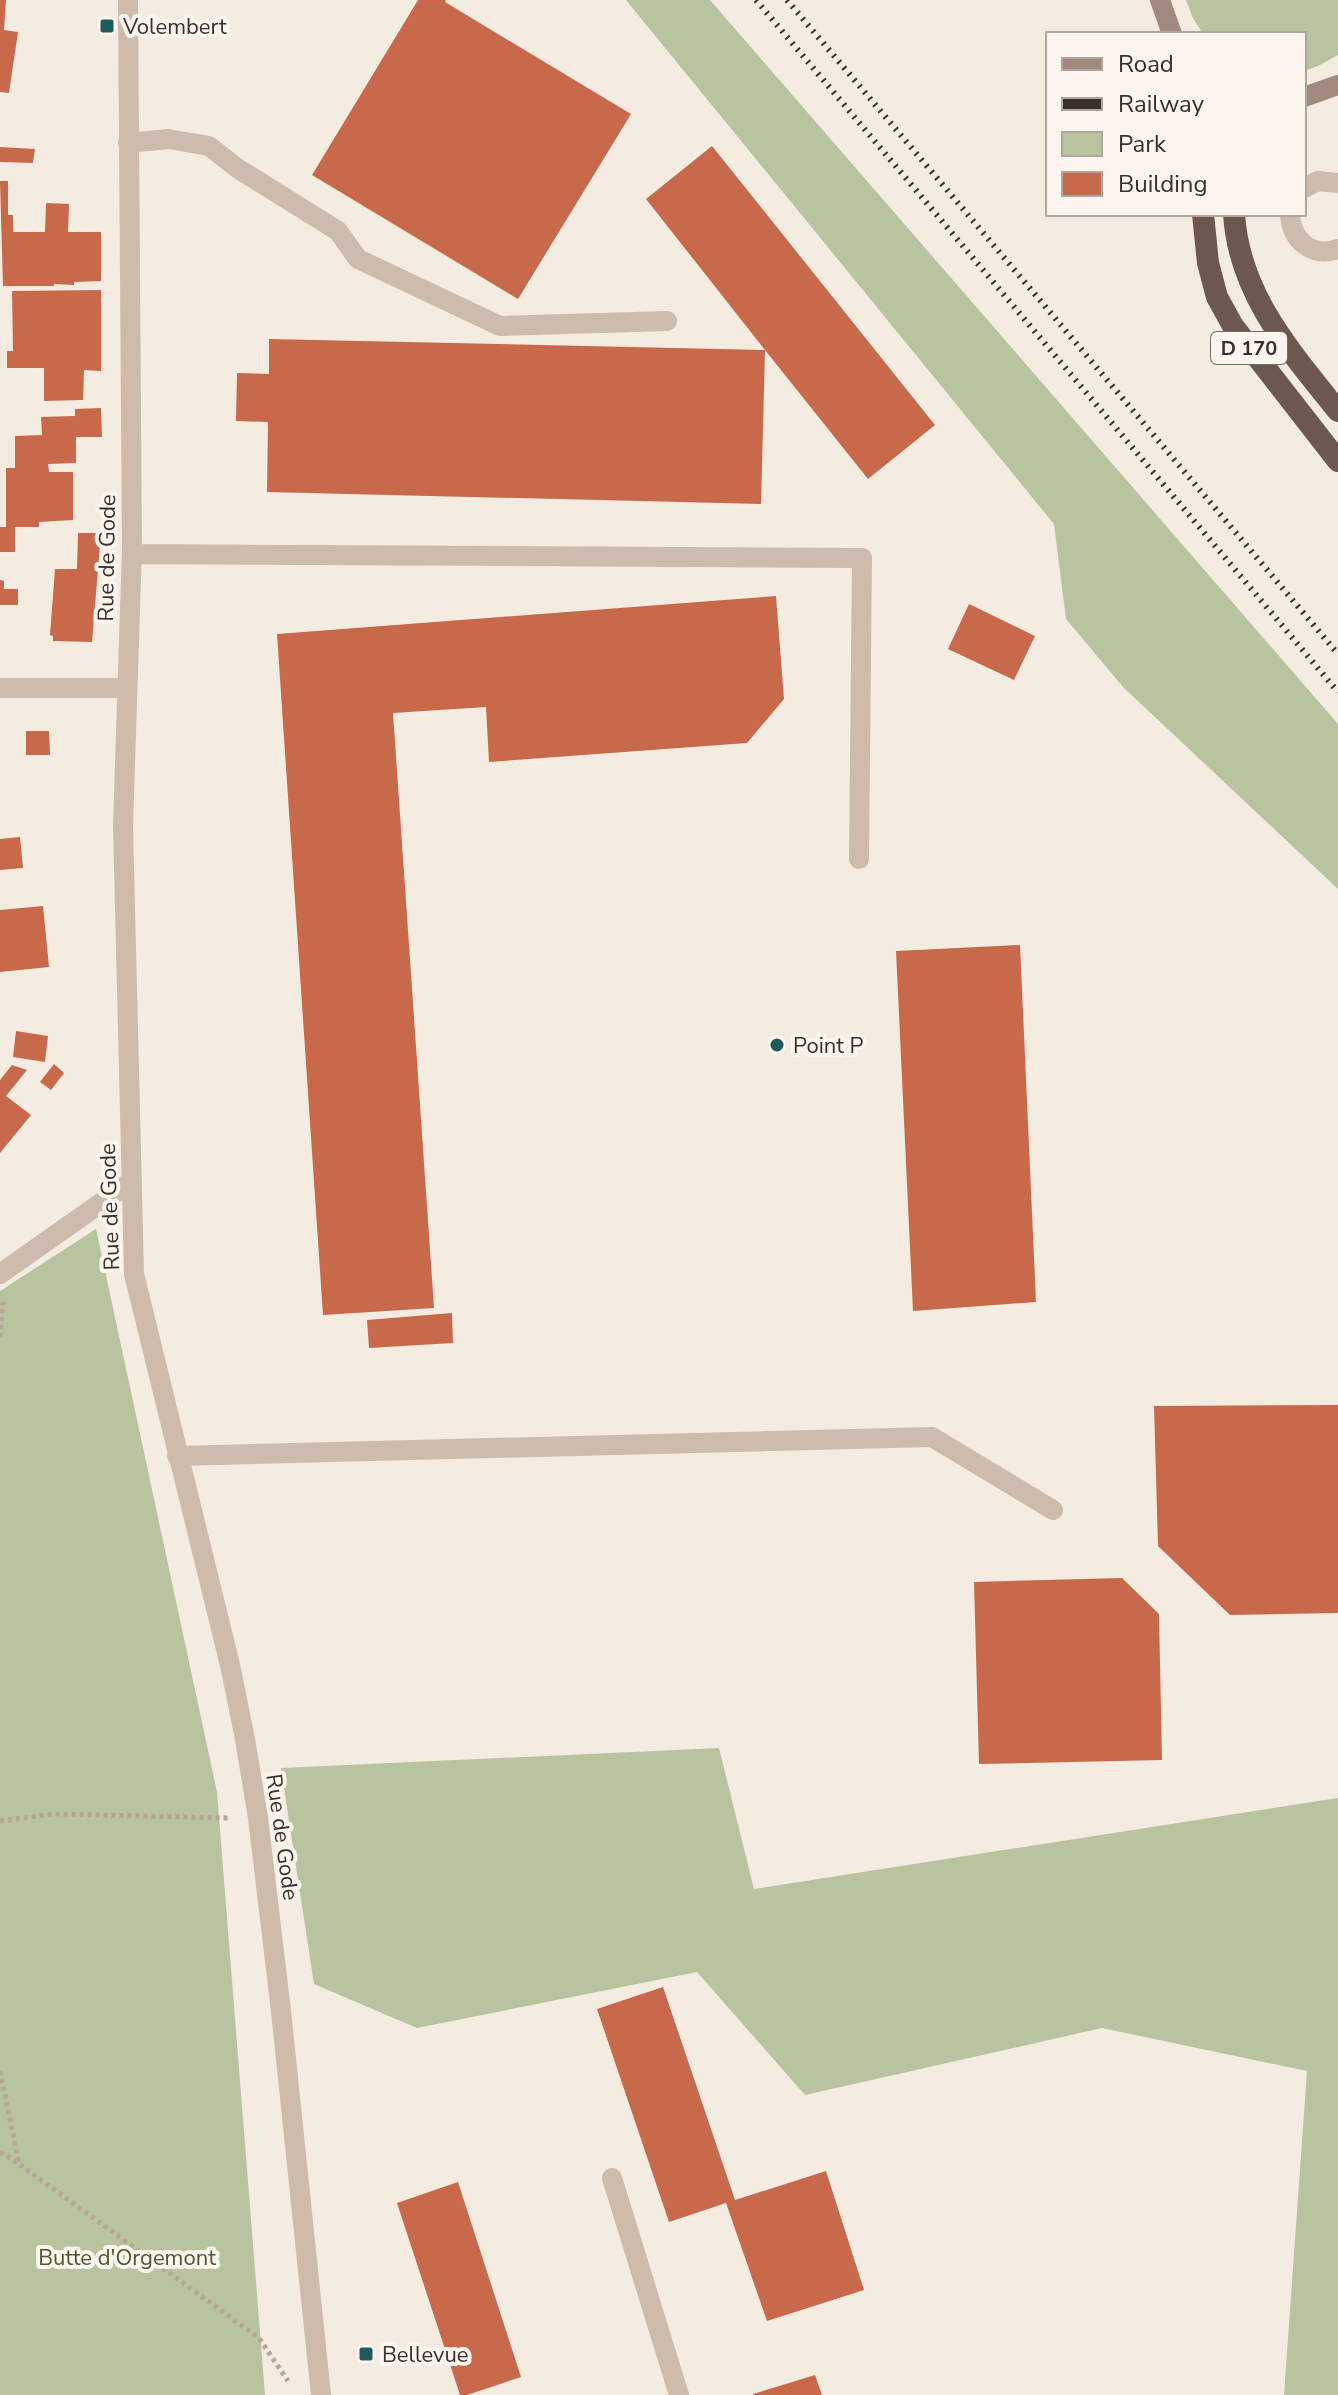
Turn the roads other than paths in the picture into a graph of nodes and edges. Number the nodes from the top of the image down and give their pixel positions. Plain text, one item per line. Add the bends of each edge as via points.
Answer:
1 (128, 0) edge
2 (1160, 0) edge
3 (1171, 32) edge
4 (1338, 85) edge
5 (1306, 96) edge
6 (128, 143) junction
7 (1338, 183) edge
8 (1306, 187) edge
9 (1203, 216) edge
10 (1234, 216) edge
11 (1290, 216) edge
12 (1338, 249) edge
13 (667, 321) dead end
14 (1338, 411) edge
15 (1338, 461) edge
16 (132, 554) junction
17 (0, 688) edge
18 (126, 688) junction
19 (859, 859) dead end
20 (132, 1181) junction
21 (0, 1274) edge
22 (177, 1456) junction
23 (1053, 1510) dead end
24 (612, 2178) dead end
25 (321, 2395) edge
26 (679, 2395) edge

1 - 6 street, Rue de Gode
2 - 3 main road
4 - 5 main road
6 - 13 street via 168,139 209,146 338,231 358,259 500,326
6 - 16 street, Rue de Gode
7 - 8 street via 1318,181
9 - 15 highway, D 170 via 1217,297 1233,326
10 - 14 highway, D 170 via 1245,272 1263,310
11 - 12 street via 1302,244 1320,252
16 - 18 street, Rue de Gode
16 - 19 street via 862,558
17 - 18 street
18 - 20 street, Rue de Gode via 123,826
20 - 21 street
20 - 22 street, Rue de Gode via 134,1274
22 - 23 street via 932,1437
22 - 25 street, Rue de Gode via 230,1665 258,1818
24 - 26 street

